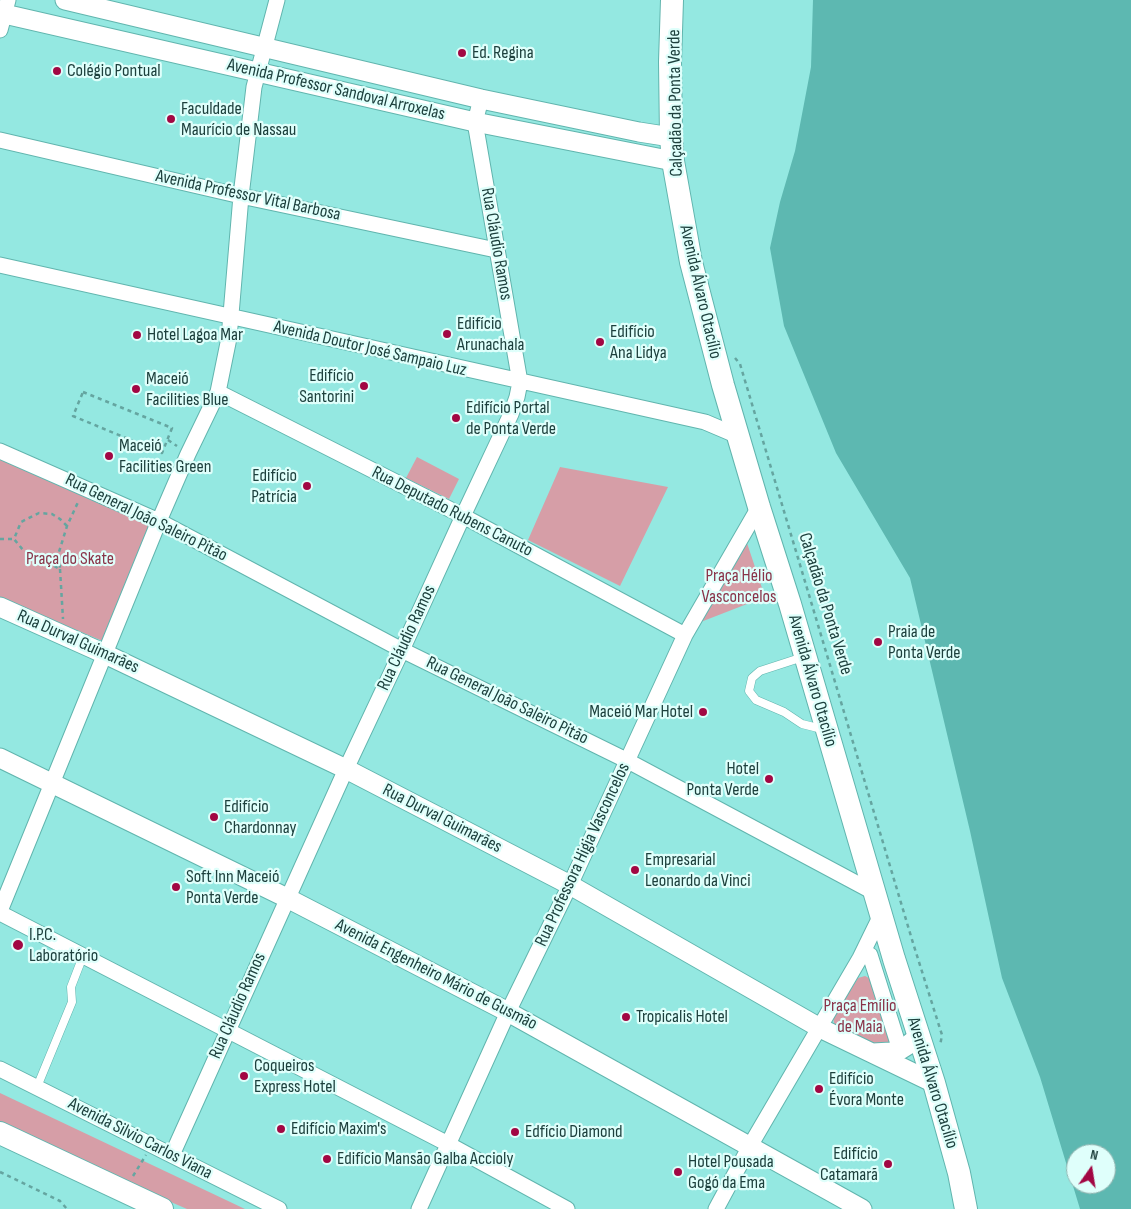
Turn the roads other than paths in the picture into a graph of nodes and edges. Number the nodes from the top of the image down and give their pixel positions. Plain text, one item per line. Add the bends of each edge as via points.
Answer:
1 (65, 0) edge
2 (277, 0) edge
3 (667, 1) edge
4 (3, 14) edge
5 (266, 47) junction
6 (258, 71) junction
7 (481, 99) junction
8 (476, 122) junction
9 (639, 132) junction
10 (671, 137) junction
11 (0, 140) edge
12 (636, 154) junction
13 (673, 161) junction
14 (241, 196) junction
15 (496, 250) junction
16 (0, 265) edge
17 (231, 317) junction
18 (520, 382) junction
19 (218, 392) junction
20 (738, 436) junction
21 (0, 451) edge
22 (758, 507) junction
23 (463, 516) junction
24 (159, 521) junction
25 (0, 607) edge
26 (685, 635) junction
27 (402, 650) junction
28 (105, 654) junction
29 (805, 656) junction
30 (827, 730) junction
31 (0, 758) edge
32 (628, 761) junction
33 (346, 769) junction
34 (52, 783) junction
35 (570, 885) junction
36 (875, 893) junction
37 (287, 898) junction
38 (0, 912) edge
39 (881, 915) junction
40 (83, 956) junction
41 (865, 957) junction
42 (894, 959) junction
43 (508, 1012) junction
44 (820, 1028) junction
45 (227, 1031) junction
46 (919, 1036) junction
47 (900, 1050) junction
48 (873, 1053) junction
49 (0, 1069) edge
50 (934, 1084) junction
51 (37, 1087) junction
52 (0, 1133) edge
53 (448, 1144) junction
54 (750, 1146) junction
55 (172, 1154) junction
56 (162, 1209) edge
57 (279, 1209) edge
58 (419, 1209) edge
59 (567, 1209) edge
60 (716, 1209) edge
61 (862, 1209) edge
62 (966, 1209) edge

1 - 5 street, Avenida Professor Sandoval Arroxelas
2 - 5 street
3 - 10 main road, Avenida Álvaro Otacílio
4 - 6 street, Avenida Professor Sandoval Arroxelas
5 - 6 street
5 - 7 street, Avenida Professor Sandoval Arroxelas
6 - 8 street, Avenida Professor Sandoval Arroxelas
6 - 14 street
7 - 8 street, Rua Cláudio Ramos
7 - 9 street, Avenida Professor Sandoval Arroxelas
8 - 12 street, Avenida Professor Sandoval Arroxelas
8 - 15 street, Rua Cláudio Ramos
9 - 10 street, Avenida Professor Sandoval Arroxelas
9 - 12 street
10 - 13 main road, Avenida Álvaro Otacílio
11 - 14 street, Avenida Professor Vital Barbosa
12 - 13 street, Avenida Professor Sandoval Arroxelas
13 - 20 main road, Avenida Álvaro Otacílio via 691,262
14 - 15 street, Avenida Professor Vital Barbosa
14 - 17 street
15 - 18 street, Rua Cláudio Ramos
16 - 17 street, Avenida Doutor José Sampaio Luz
17 - 18 street, Avenida Doutor José Sampaio Luz
17 - 19 street
18 - 20 street, Avenida Doutor José Sampaio Luz via 705,422
18 - 23 street, Rua Cláudio Ramos via 511,414
19 - 23 street, Rua Deputado Rubens Canuto
19 - 24 street
20 - 22 main road, Avenida Álvaro Otacílio
21 - 24 street, Rua General João Saleiro Pitão
22 - 26 street, Rua Professora Higia Vasconcelos
22 - 29 main road, Avenida Álvaro Otacílio
23 - 26 street, Rua Deputado Rubens Canuto
23 - 27 street, Rua Cláudio Ramos
24 - 27 street, Rua General João Saleiro Pitão
24 - 28 street
25 - 28 street, Rua Durval Guimarães
26 - 32 street, Rua Professora Higia Vasconcelos
27 - 32 street, Rua General João Saleiro Pitão
27 - 33 street, Rua Cláudio Ramos
28 - 33 street, Rua Durval Guimarães
28 - 34 street
29 - 30 main road, Avenida Álvaro Otacílio
29 - 30 lane via 760,671 752,678 749,691 756,700 802,724
30 - 36 main road, Avenida Álvaro Otacílio
31 - 34 street, Avenida Engenheiro Mário de Gusmão
32 - 35 street, Rua Professora Higia Vasconcelos
32 - 36 street, Rua General João Saleiro Pitão
33 - 35 street, Rua Durval Guimarães
33 - 37 street, Rua Cláudio Ramos
34 - 37 street, Avenida Engenheiro Mário de Gusmão
34 - 38 street
35 - 43 street, Rua Professora Higia Vasconcelos
35 - 44 street, Rua Durval Guimarães
36 - 39 main road, Avenida Álvaro Otacílio
37 - 43 street, Avenida Engenheiro Mário de Gusmão
37 - 45 street, Rua Cláudio Ramos
38 - 40 street
39 - 41 street
39 - 42 main road, Avenida Álvaro Otacílio
40 - 45 street
40 - 51 lane via 71,987 72,1002
41 - 42 street
41 - 44 street
41 - 47 street, Avenida Álvaro Otacílio
42 - 46 main road, Avenida Álvaro Otacílio
43 - 53 street, Rua Professora Higia Vasconcelos
43 - 54 street, Avenida Engenheiro Mário de Gusmão
44 - 48 street, Rua Durval Guimarães
44 - 54 street
45 - 53 street
45 - 55 street, Rua Cláudio Ramos
46 - 47 street
46 - 50 main road, Avenida Álvaro Otacílio
47 - 48 street
48 - 50 street, Rua Durval Guimarães
49 - 51 street, Avenida Silvio Carlos Viana
50 - 62 main road, Avenida Álvaro Otacílio
51 - 55 street, Avenida Silvio Carlos Viana
52 - 56 main road
53 - 58 street, Rua Professora Higia Vasconcelos
53 - 59 street
54 - 60 street
54 - 61 street, Avenida Engenheiro Mário de Gusmão
55 - 57 street, Avenida Silvio Carlos Viana

